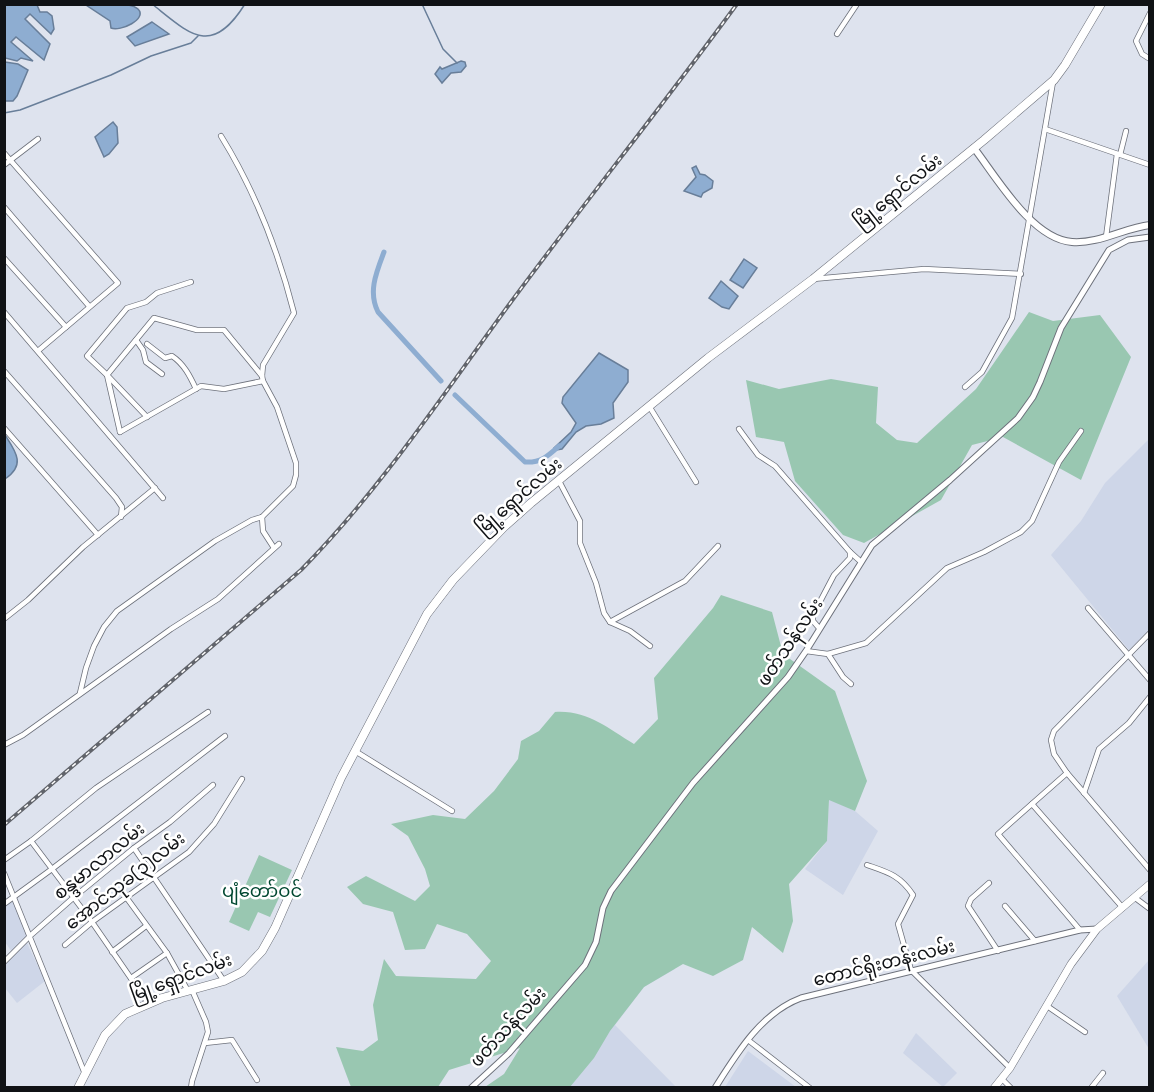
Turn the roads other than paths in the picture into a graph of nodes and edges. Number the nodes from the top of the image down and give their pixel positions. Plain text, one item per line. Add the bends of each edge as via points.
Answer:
1 (857, 4) edge
2 (1101, 4) edge
3 (1149, 13) edge
4 (837, 34) dead end
5 (1149, 59) edge
6 (1054, 80) junction
7 (1045, 129) junction
8 (1126, 132) dead end
9 (221, 136) dead end
10 (38, 139) dead end
11 (974, 148) junction
12 (4, 153) edge
13 (1119, 155) junction
14 (11, 160) junction
15 (4, 165) edge
16 (1149, 165) edge
17 (4, 207) edge
18 (1029, 220) junction
19 (1149, 225) edge
20 (1106, 237) junction
21 (1149, 237) edge
22 (4, 258) edge
23 (1021, 274) junction
24 (813, 279) junction
25 (191, 282) dead end
26 (89, 306) junction
27 (4, 312) edge
28 (66, 327) junction
29 (136, 340) junction
30 (147, 344) dead end
31 (39, 350) junction
32 (4, 370) edge
33 (162, 374) dead end
34 (106, 375) junction
35 (263, 378) junction
36 (965, 387) dead end
37 (196, 388) junction
38 (649, 406) junction
39 (147, 417) junction
40 (4, 428) edge
41 (739, 429) dead end
42 (1081, 431) dead end
43 (120, 432) junction
44 (112, 436) junction
45 (559, 481) junction
46 (696, 482) dead end
47 (155, 488) junction
48 (163, 498) dead end
49 (121, 517) junction
50 (262, 517) junction
51 (98, 535) junction
52 (279, 544) dead end
53 (718, 546) dead end
54 (274, 549) junction
55 (850, 552) junction
56 (860, 561) junction
57 (1088, 608) dead end
58 (4, 619) edge
59 (610, 622) junction
60 (819, 628) junction
61 (1149, 633) edge
62 (650, 646) dead end
63 (807, 651) junction
64 (828, 654) junction
65 (1127, 654) junction
66 (1149, 680) edge
67 (852, 684) dead end
68 (81, 693) junction
69 (1149, 697) edge
70 (208, 712) dead end
71 (225, 736) dead end
72 (4, 745) edge
73 (354, 751) junction
74 (1067, 773) junction
75 (242, 779) dead end
76 (213, 785) dead end
77 (1084, 793) junction
78 (1032, 804) junction
79 (452, 812) dead end
80 (31, 841) junction
81 (134, 848) junction
82 (4, 860) edge
83 (867, 865) dead end
84 (52, 869) junction
85 (1149, 870) edge
86 (4, 873) edge
87 (153, 877) junction
88 (989, 883) dead end
89 (1149, 884) edge
90 (15, 897) junction
91 (126, 897) junction
92 (1134, 897) junction
93 (73, 898) junction
94 (4, 904) edge
95 (1005, 906) dead end
96 (1123, 908) junction
97 (1149, 909) edge
98 (92, 922) junction
99 (146, 926) junction
100 (1097, 929) junction
101 (1080, 930) junction
102 (31, 935) junction
103 (1035, 941) junction
104 (65, 945) dead end
105 (998, 951) junction
106 (112, 952) junction
107 (167, 953) junction
108 (4, 962) edge
109 (911, 970) junction
110 (131, 978) junction
111 (224, 981) junction
112 (190, 990) junction
113 (148, 1003) junction
114 (1047, 1006) junction
115 (1085, 1032) dead end
116 (748, 1040) junction
117 (205, 1043) junction
118 (1010, 1068) junction
119 (1103, 1073) dead end
120 (85, 1074) junction
121 (1001, 1078) junction
122 (257, 1080) dead end
123 (78, 1088) edge
124 (191, 1088) edge
125 (471, 1088) edge
126 (715, 1088) edge
127 (810, 1088) edge
128 (994, 1088) edge
129 (1011, 1088) edge
130 (1091, 1088) edge

1 - 4 street
2 - 6 highway, မြို့ရှောင်လမ်း
3 - 5 street via 1136,41
6 - 7 street
6 - 11 highway, မြို့ရှောင်လမ်း
7 - 13 street
7 - 18 street
8 - 13 street
9 - 35 street via 261,212 294,313 263,365
10 - 14 street
11 - 18 main road
11 - 24 highway, မြို့ရှောင်လမ်း
12 - 14 street
13 - 16 street
13 - 20 street
14 - 15 street
14 - 26 street via 118,283
17 - 26 street
18 - 20 main road via 1053,237 1073,242
18 - 23 street
19 - 20 main road
21 - 56 street, ဖတ်သန်လမ်း via 1128,240 1109,250 1062,328 1033,397 1018,418 886,531
22 - 28 street
23 - 24 street via 924,269
23 - 36 street via 1012,318 982,372
24 - 38 highway, မြို့ရှောင်လမ်း
25 - 34 street via 127,308 87,356
26 - 28 street
27 - 31 street
28 - 31 street
29 - 33 street via 146,362
29 - 34 street
29 - 35 street via 154,318 197,330 224,330
30 - 37 street via 165,358 176,358
31 - 44 street
32 - 49 street via 116,498 122,507
34 - 39 street
34 - 43 street
35 - 37 street via 224,389
35 - 50 street via 277,407 296,463 296,475 293,486
37 - 39 street
38 - 45 highway, မြို့ရှောင်လမ်း
38 - 46 street
39 - 43 street
40 - 51 street
41 - 55 street via 758,455 775,466
42 - 64 street via 1059,462 1032,521 1022,532 947,568 866,643
43 - 44 street
44 - 47 street
45 - 59 street via 580,521 580,543
45 - 73 highway, မြို့ရှောင်လမ်း via 504,527 435,601
47 - 48 street
47 - 49 street
49 - 51 street
50 - 54 street via 263,531
50 - 68 street via 215,541 117,611 94,646
51 - 58 street
52 - 54 street
53 - 59 street via 685,581
54 - 68 street via 218,599
55 - 56 street
55 - 60 street via 850,558 834,575 813,615
56 - 60 street, ဖတ်သန်လမ်း
57 - 65 street
59 - 62 street
60 - 63 street, ဖတ်သန်လမ်း
61 - 65 street
63 - 64 street
63 - 125 street, ဖတ်သန်လမ်း via 776,693 693,783 611,891 596,942 579,973 509,1053
64 - 67 street
65 - 66 street
65 - 74 street via 1054,731 1054,754
68 - 72 street
69 - 77 street via 1129,723 1100,749
70 - 80 street via 96,788
71 - 84 street
73 - 79 street
73 - 111 highway, မြို့ရှောင်လမ်း via 275,928 247,968
74 - 77 street
74 - 78 street
75 - 87 street, အောင်သုခ(၃)လမ်း via 214,824 189,852
76 - 81 street, စန္ဒမာလာလမ်း
77 - 85 street
78 - 96 street
78 - 101 street via 998,834
80 - 82 street
80 - 84 street
81 - 87 street
81 - 93 street, စန္ဒမာလာလမ်း
83 - 109 street via 905,883 913,895 898,924
84 - 90 street
84 - 93 street
86 - 90 street
87 - 91 street, အောင်သုခ(၃)လမ်း
87 - 111 street
88 - 105 street via 968,906
89 - 92 main road
90 - 94 street
90 - 102 street
91 - 98 street, အောင်သုခ(၃)လမ်း
91 - 99 street
92 - 96 main road
92 - 97 street
93 - 98 street
93 - 102 street, စန္ဒမာလာလမ်း
95 - 103 street
96 - 100 main road
98 - 104 street, အောင်သုခ(၃)လမ်း
98 - 106 street
99 - 106 street
99 - 107 street
100 - 101 street, တောင်ရိုးတန်းလမ်း
100 - 114 main road
101 - 103 street, တောင်ရိုးတန်းလမ်း
102 - 108 street, စန္ဒမာလာလမ်း
102 - 120 street
103 - 105 street, တောင်ရိုးတန်းလမ်း
105 - 109 street, တောင်ရိုးတန်းလမ်း
106 - 110 street
107 - 110 street
107 - 112 street
109 - 116 street, တောင်ရိုးတန်းလမ်း via 786,1004
109 - 118 street
110 - 113 street
111 - 112 highway, မြို့ရှောင်လမ်း
112 - 113 highway, မြို့ရှောင်လမ်း
112 - 117 street via 206,1022
113 - 120 highway, မြို့ရှောင်လမ်း via 118,1020 105,1035
114 - 115 street
114 - 118 main road
116 - 126 street, တောင်ရိုးတန်းလမ်း
116 - 127 street
117 - 122 street via 232,1040
117 - 124 street
118 - 121 main road
119 - 130 street
120 - 123 highway, မြို့ရှောင်လမ်း
121 - 128 main road
121 - 129 street

